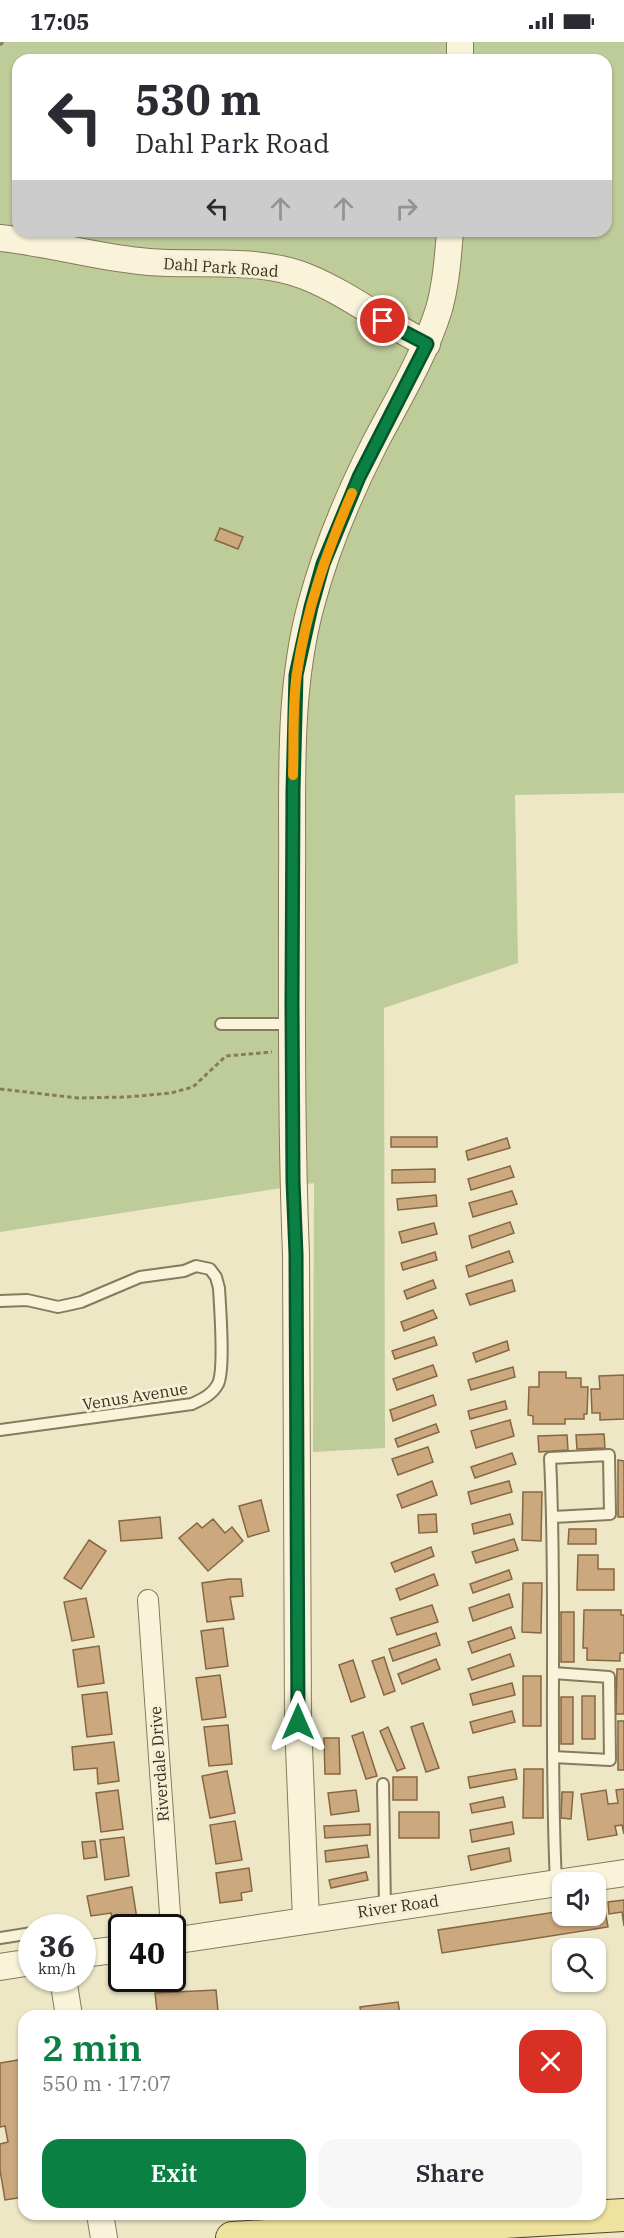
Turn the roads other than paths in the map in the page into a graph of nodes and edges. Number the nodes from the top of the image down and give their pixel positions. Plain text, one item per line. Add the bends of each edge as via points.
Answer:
1 (449, 237) edge
2 (0, 238) edge
3 (427, 344) junction
4 (221, 1024) dead end
5 (292, 1024) junction
6 (0, 1301) edge
7 (0, 1430) edge
8 (553, 1517) junction
9 (148, 1600) dead end
10 (553, 1673) junction
11 (553, 1757) junction
12 (382, 1784) dead end
13 (556, 1872) edge
14 (624, 1873) edge
15 (606, 1875) edge
16 (552, 1883) edge
17 (385, 1908) junction
18 (170, 1914) edge
19 (306, 1920) junction
20 (18, 1935) edge
21 (0, 1938) edge
22 (186, 1939) edge
23 (18, 1964) edge
24 (0, 1967) edge
25 (65, 1992) edge
26 (68, 2010) edge
27 (624, 2215) edge
28 (606, 2216) edge
29 (101, 2220) edge
30 (539, 2220) edge
31 (104, 2238) edge
32 (232, 2238) edge

1 - 3 street via 445,282
2 - 3 street, Dahl Park Road via 148,262 281,269 307,277
3 - 5 street via 337,528 320,574 299,658 294,720
4 - 5 lane
5 - 19 street via 298,1722
6 - 7 lane, Venus Avenue via 27,1300 58,1306 81,1302 140,1277 196,1266 210,1269 216,1277 220,1334 218,1383 210,1394 192,1404
8 - 8 lane via 550,1458 609,1455 610,1514
8 - 10 lane
9 - 18 street, Riverdale Drive
10 - 11 lane
10 - 11 lane via 609,1677 610,1760
11 - 13 lane
12 - 17 lane
14 - 15 street, River Road
16 - 17 street, River Road
17 - 19 street, River Road
19 - 22 street, River Road
20 - 21 lane
23 - 24 street
25 - 26 street
27 - 28 main road
29 - 31 street
30 - 32 main road

